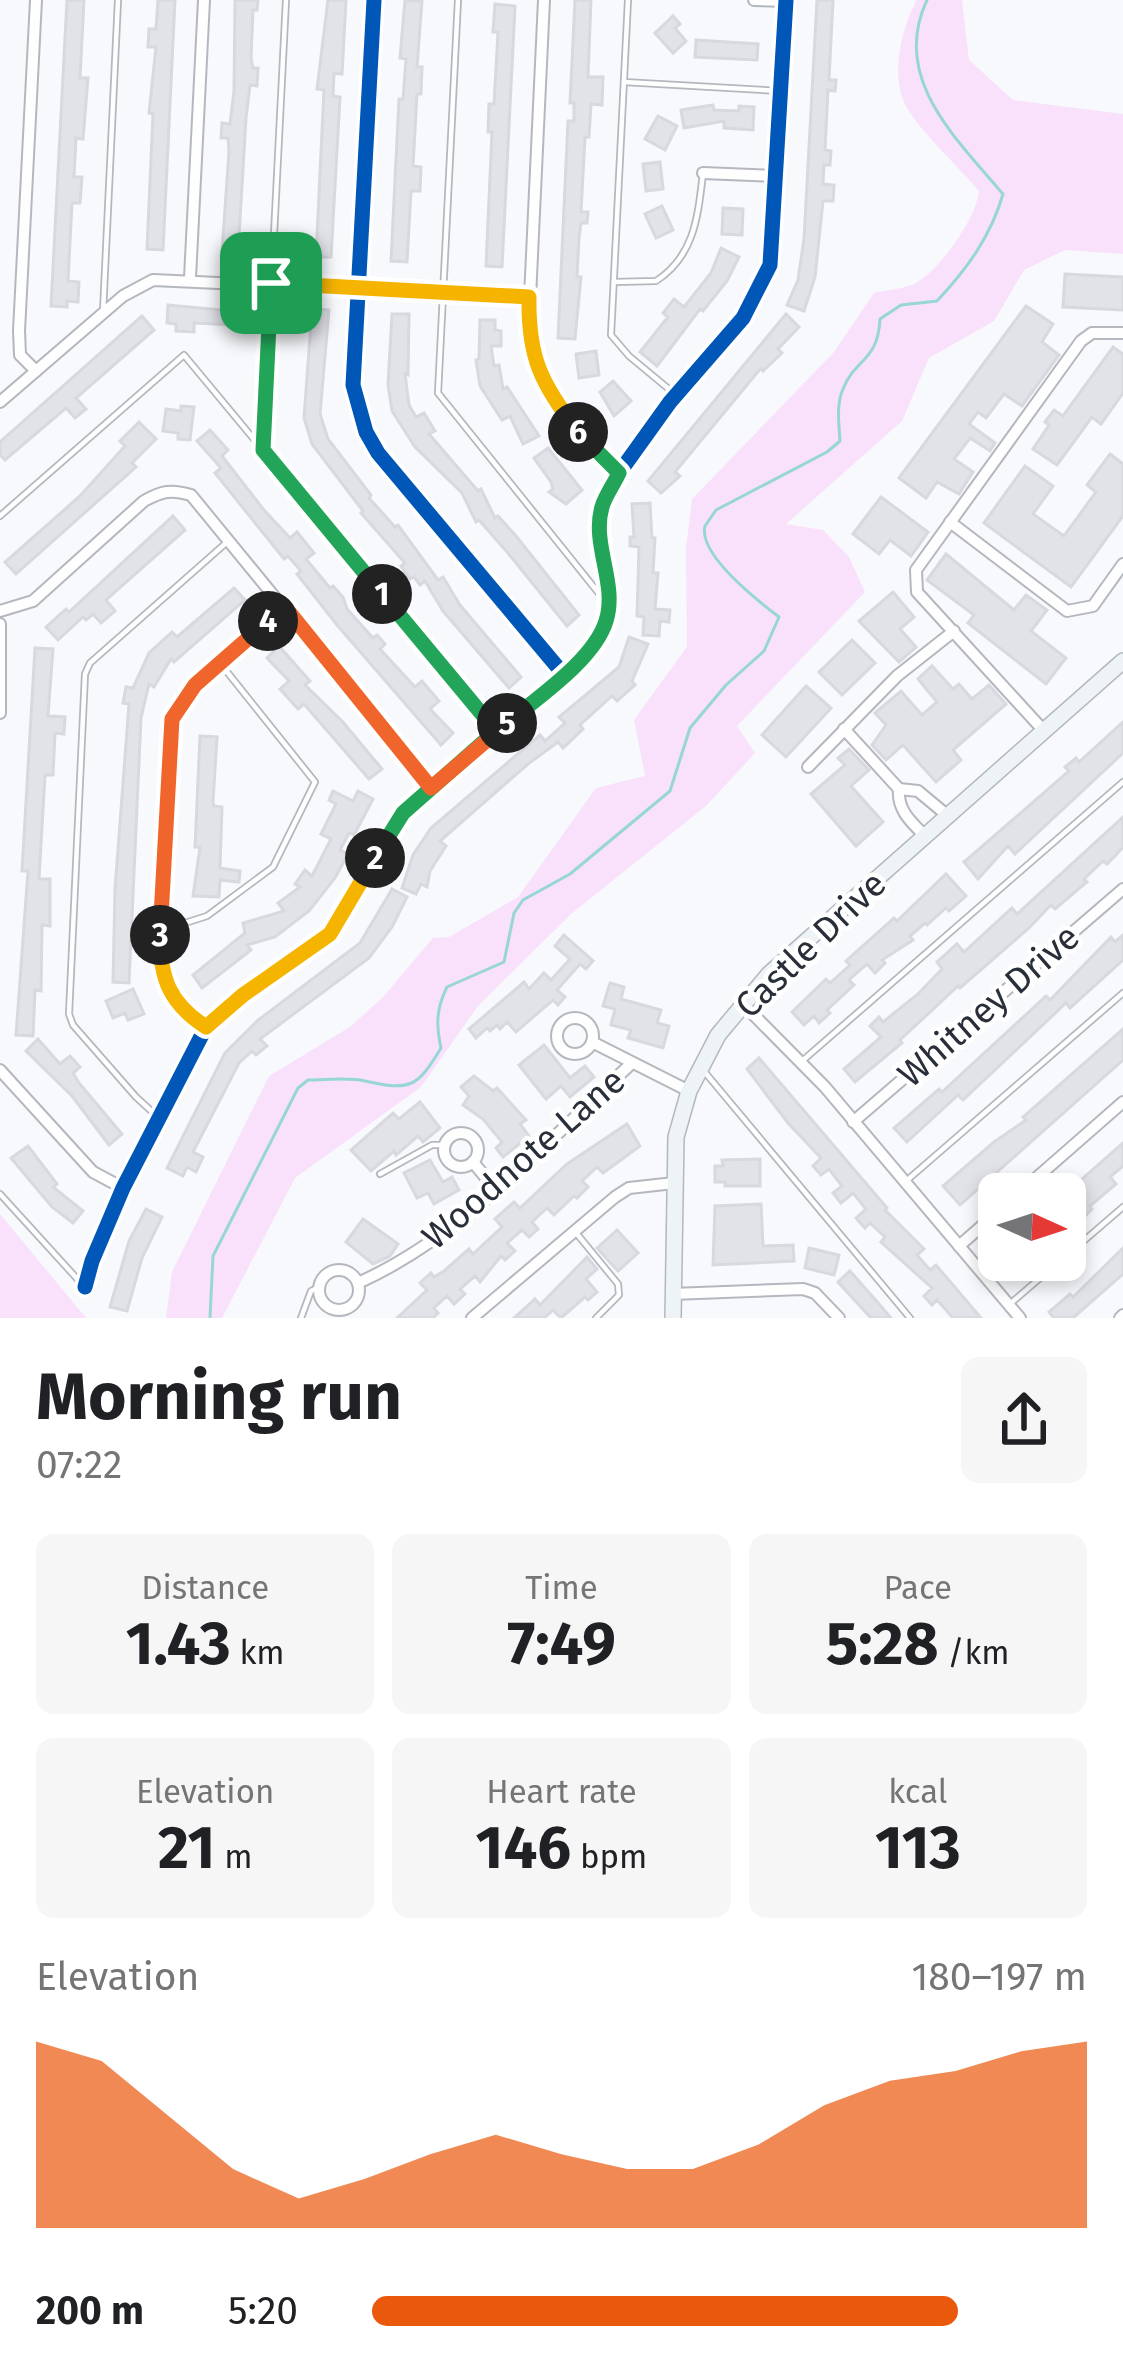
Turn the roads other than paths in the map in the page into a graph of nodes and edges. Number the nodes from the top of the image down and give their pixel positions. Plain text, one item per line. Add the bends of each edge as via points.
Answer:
1 (36, 0) edge
2 (118, 0) edge
3 (204, 0) edge
4 (286, 0) edge
5 (374, 0) edge
6 (458, 0) edge
7 (544, 0) edge
8 (628, 0) edge
9 (754, 0) edge
10 (786, 0) edge
11 (624, 82) junction
12 (782, 91) junction
13 (704, 173) joint
14 (777, 176) junction
15 (190, 278) junction
16 (614, 281) junction
17 (271, 283) junction
18 (359, 287) junction
19 (443, 292) junction
20 (529, 297) junction
21 (103, 313) junction
22 (1123, 333) edge
23 (36, 370) junction
24 (676, 395) junction
25 (0, 403) edge
26 (263, 450) junction
27 (619, 473) junction
28 (0, 516) edge
29 (950, 523) junction
30 (230, 540) junction
31 (1123, 564) edge
32 (607, 602) junction
33 (285, 607) junction
34 (0, 611) edge
35 (0, 624) edge
36 (954, 631) junction
37 (1123, 661) edge
38 (220, 663) junction
39 (565, 676) junction
40 (0, 713) edge
41 (844, 729) junction
42 (496, 731) junction
43 (1044, 731) junction
44 (808, 767) dead end
45 (1123, 782) edge
46 (431, 788) junction
47 (898, 789) junction
48 (948, 816) junction
49 (925, 836) junction
50 (1123, 889) edge
51 (160, 931) junction
52 (1123, 993) edge
53 (742, 1004) junction
54 (206, 1027) junction
55 (592, 1042) dead end
56 (801, 1062) junction
57 (632, 1063) junction
58 (700, 1066) junction
59 (0, 1070) edge
60 (689, 1091) junction
61 (1123, 1102) edge
62 (159, 1118) junction
63 (853, 1122) junction
64 (445, 1145) junction
65 (473, 1162) junction
66 (1042, 1173) edge
67 (380, 1174) dead end
68 (905, 1183) junction
69 (674, 1184) junction
70 (123, 1188) junction
71 (495, 1189) junction
72 (0, 1194) edge
73 (1123, 1207) edge
74 (978, 1229) edge
75 (575, 1231) junction
76 (1086, 1238) edge
77 (959, 1246) junction
78 (1037, 1281) edge
79 (358, 1283) junction
80 (85, 1287) joint
81 (319, 1287) junction
82 (673, 1294) junction
83 (1009, 1305) junction
84 (302, 1318) edge
85 (472, 1318) edge
86 (596, 1318) edge
87 (673, 1318) edge
88 (839, 1318) edge
89 (910, 1318) edge
90 (1020, 1318) edge

1 - 23 street via 19,331 20,355
2 - 21 lane
3 - 15 street
4 - 17 lane
5 - 18 street
6 - 19 lane
7 - 20 street
8 - 11 lane
9 - 10 street
10 - 12 street
11 - 12 lane
11 - 16 lane
12 - 14 street
13 - 14 street
13 - 16 lane via 695,229 676,263 656,281
14 - 24 street via 767,274 743,318
15 - 17 street
15 - 21 street via 153,280
16 - 24 lane via 611,335
17 - 18 street
17 - 26 lane
18 - 19 street
18 - 39 street via 353,385 366,432
19 - 20 street
19 - 32 lane via 438,393
20 - 27 street via 528,340 547,390
21 - 23 street
22 - 29 street via 1081,340
23 - 25 street
24 - 27 street
26 - 28 lane via 184,355
26 - 42 lane
27 - 32 street via 599,532
29 - 31 street via 1067,611 1093,606
29 - 36 street via 915,581
30 - 33 street
30 - 34 street via 191,495 162,491 33,601
30 - 62 lane via 85,674 69,1014
32 - 39 street via 607,621
33 - 38 street
33 - 46 street
35 - 40 street
36 - 41 street
36 - 43 street
37 - 43 main road, Castle Drive
38 - 51 street via 172,719
38 - 51 lane via 315,782 273,867 207,916
39 - 42 street
41 - 44 street
41 - 47 street
42 - 46 street
43 - 48 main road, Castle Drive
45 - 56 lane
46 - 54 street via 386,836 330,934
47 - 48 street via 918,791
47 - 49 street
48 - 49 main road, Castle Drive
49 - 53 main road, Castle Drive
50 - 63 street, Whitney Drive
51 - 54 street via 160,969 172,999
52 - 68 lane
53 - 56 street
53 - 58 main road, Castle Drive
54 - 62 street
55 - 57 street
56 - 63 street
57 - 60 street, Woodnote Lane
57 - 71 street, Woodnote Lane
58 - 60 main road, Castle Drive
58 - 89 lane
59 - 70 street via 93,1172
60 - 69 main road, Castle Drive
61 - 66 street
62 - 70 street
63 - 68 street
64 - 65 street via 452,1165
64 - 65 street via 456,1134 472,1137
64 - 67 lane
65 - 71 street
68 - 77 street
69 - 75 street via 629,1188
69 - 82 main road, Castle Drive
70 - 80 street
71 - 79 street, Woodnote Lane via 393,1267
72 - 80 lane
73 - 76 lane
74 - 77 street
75 - 85 street
75 - 86 lane via 619,1284 620,1295
77 - 83 street
78 - 83 lane
79 - 81 street, Woodnote Lane via 338,1270
79 - 81 street, Woodnote Lane via 355,1303 343,1310 324,1304
81 - 84 lane
82 - 87 main road, Castle Drive
82 - 88 street via 803,1289
83 - 90 street

